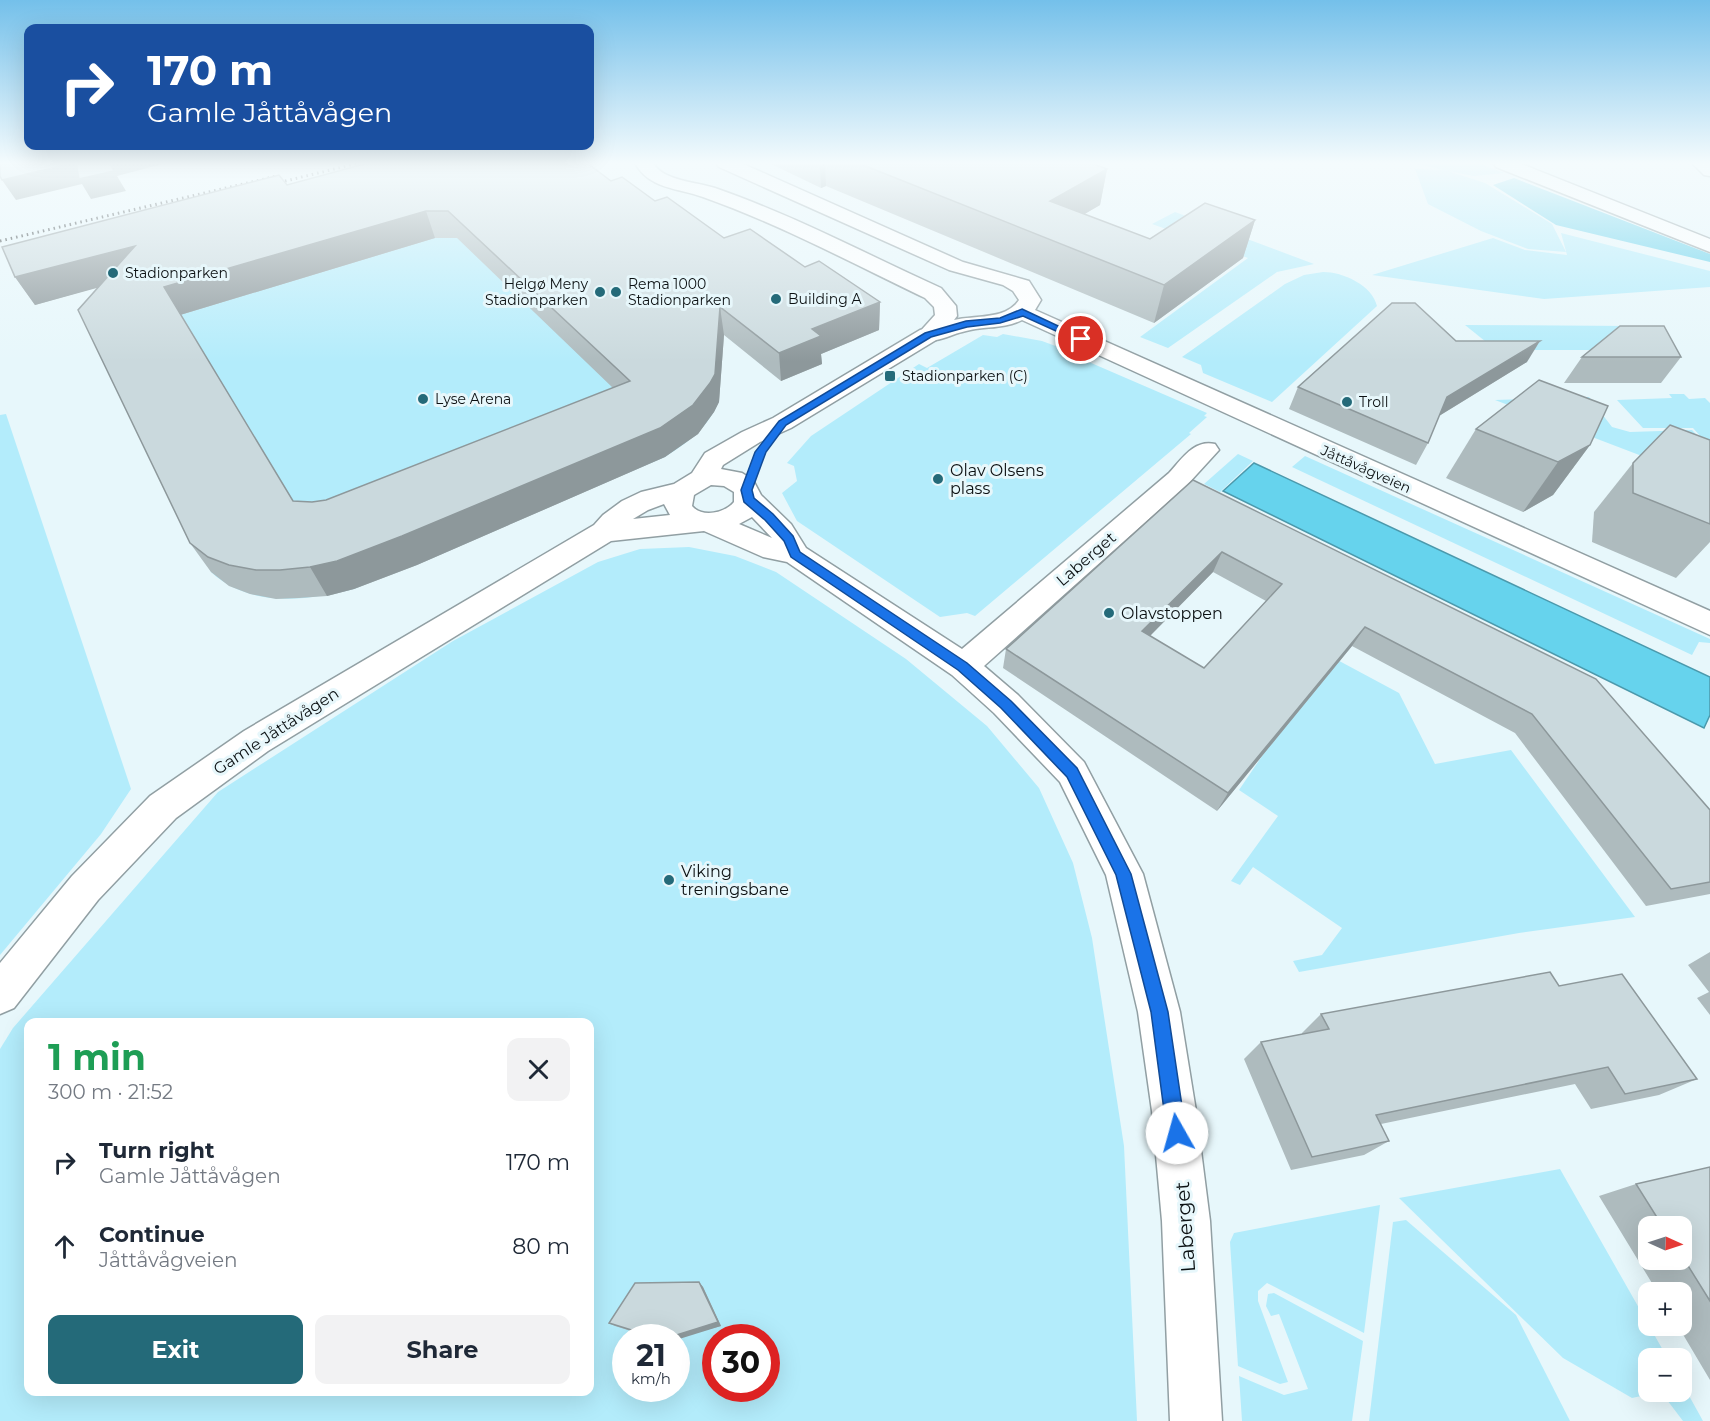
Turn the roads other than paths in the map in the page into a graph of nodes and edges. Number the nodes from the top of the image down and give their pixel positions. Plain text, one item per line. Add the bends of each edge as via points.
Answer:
1 (797, 229) edge
2 (873, 229) edge
3 (1668, 229) edge
4 (1710, 246) edge
5 (1022, 312) junction
6 (928, 335) junction
7 (782, 423) junction
8 (1206, 450) dead end
9 (691, 485) junction
10 (747, 494) junction
11 (704, 522) junction
12 (604, 532) junction
13 (795, 554) junction
14 (1710, 624) edge
15 (963, 666) junction
16 (0, 993) edge
17 (1196, 1421) edge

1 - 6 street via 941,299 946,316
2 - 5 street via 956,266 1021,286 1030,300
3 - 4 street
5 - 6 street via 1007,319 966,324
5 - 14 street, Jåttåvågveien
6 - 7 street, Gamle Jåttåvågen
7 - 9 street, Gamle Jåttåvågen via 714,459
7 - 10 street, Gamle Jåttåvågen via 761,452
8 - 15 street, Laberget via 1178,479
9 - 10 street, Gamle Jåttåvågen via 728,478 739,483
9 - 11 street via 677,500 679,510 686,517
9 - 12 street, Gamle Jåttåvågen via 650,498 612,520
10 - 11 street, Gamle Jåttåvågen via 739,514
10 - 13 street, Laberget via 789,539
11 - 12 street, Gamle Jåttåvågen
11 - 13 street, Laberget via 773,550
12 - 16 street, Gamle Jåttåvågen via 256,741 163,807 85,888
13 - 15 street, Laberget
15 - 17 street, Laberget via 1072,772 1124,874 1159,1012 1174,1111 1186,1221

